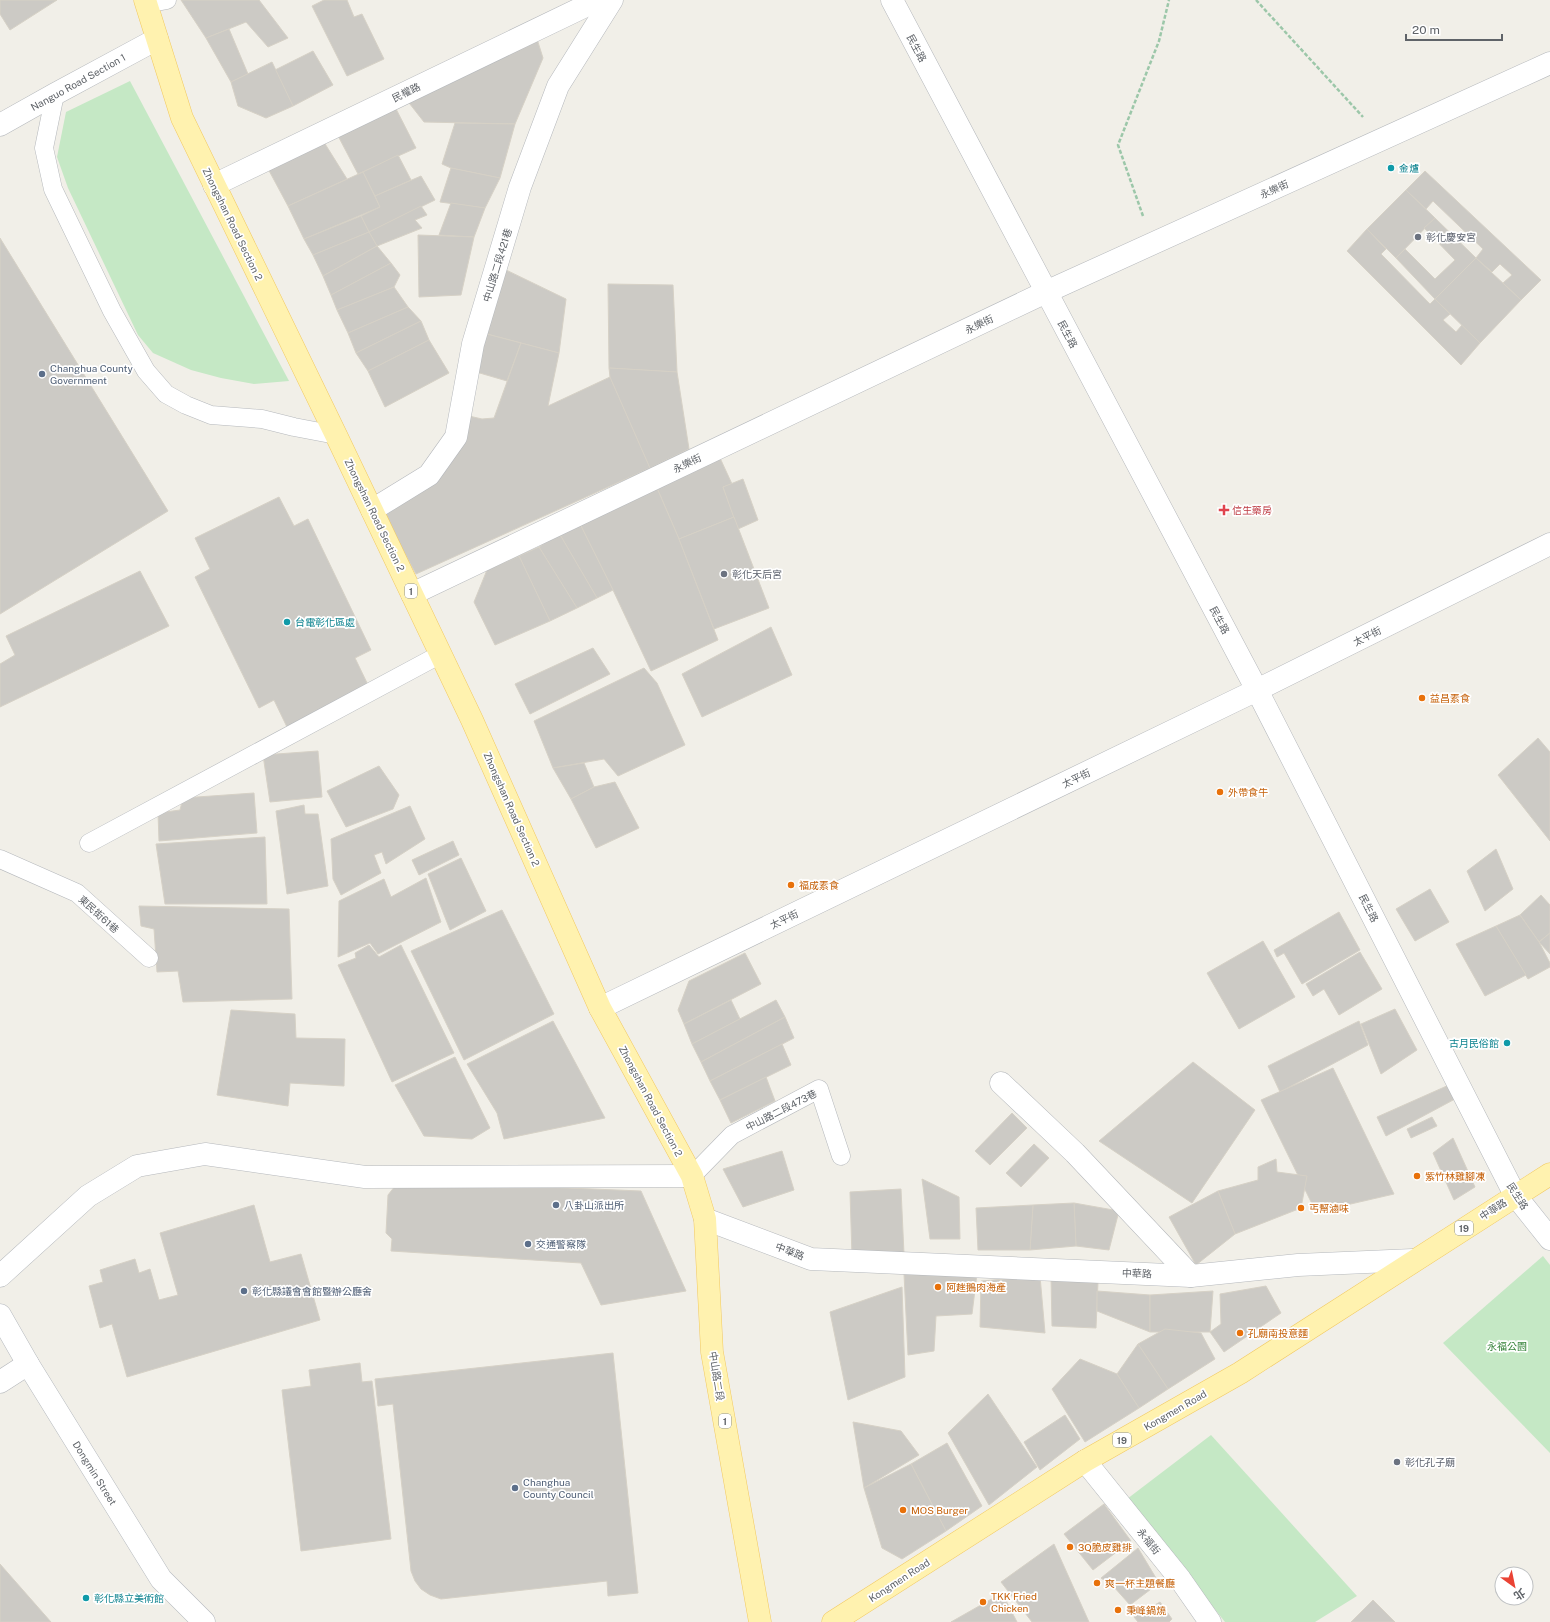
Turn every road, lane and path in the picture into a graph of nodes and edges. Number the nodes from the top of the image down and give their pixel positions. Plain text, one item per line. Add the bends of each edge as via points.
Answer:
1 (167, 0) edge
2 (598, 0) edge
3 (612, 0) edge
4 (892, 0) edge
5 (1169, 0) edge
6 (1256, 0) edge
7 (145, 2) edge
8 (157, 39) junction
9 (1550, 63) edge
10 (55, 94) junction
11 (0, 125) edge
12 (1382, 139) junction
13 (214, 185) junction
14 (1153, 243) junction
15 (1046, 292) junction
16 (336, 435) junction
17 (372, 510) junction
18 (1550, 544) edge
19 (412, 594) junction
20 (440, 654) junction
21 (1257, 690) junction
22 (89, 843) dead end
23 (0, 858) edge
24 (148, 958) dead end
25 (600, 1008) junction
26 (1001, 1083) dead end
27 (841, 1156) dead end
28 (1550, 1174) edge
29 (692, 1176) junction
30 (1515, 1195) junction
31 (705, 1219) junction
32 (1550, 1239) edge
33 (1413, 1260) junction
34 (0, 1276) edge
35 (1190, 1276) junction
36 (0, 1315) edge
37 (28, 1364) junction
38 (0, 1382) edge
39 (1085, 1461) junction
40 (204, 1622) edge
41 (760, 1622) edge
42 (833, 1622) edge
43 (1210, 1622) edge

1 - 7 lane
2 - 13 street, 民權路
3 - 17 street, 中山路二段421巷 via 558,86 520,187 474,344 456,437 429,475
4 - 15 street, 民生路
5 - 14 path via 1159,41 1118,145
6 - 12 path
7 - 8 main road, Zhongshan Road Section 2 / 1
8 - 10 street, Nanguo Road Section 1
8 - 13 main road, Zhongshan Road Section 2 / 1 via 182,118
9 - 12 street, 永樂街
10 - 11 street, Nanguo Road Section 1
10 - 16 lane via 44,148 53,189 112,311 146,371 166,394 211,415 262,419
12 - 14 street, 永樂街
13 - 16 main road, Zhongshan Road Section 2 / 1
14 - 15 street, 永樂街
15 - 19 street, 永樂街
15 - 21 street, 民生路
16 - 17 main road, Zhongshan Road Section 2 / 1
17 - 19 main road, Zhongshan Road Section 2 / 1
18 - 21 street, 太平街
19 - 20 main road, Zhongshan Road Section 2 / 1
20 - 22 lane
20 - 25 main road, Zhongshan Road Section 2 / 1 via 500,781
21 - 25 street, 太平街
21 - 30 street, 民生路
23 - 24 lane, 東民街61巷 via 77,893
25 - 29 main road, Zhongshan Road Section 2 / 1
26 - 35 street via 1075,1153
27 - 29 lane, 中山路二段473巷 via 819,1089 732,1135
28 - 30 main road, 中華路 / 19
29 - 31 main road, 中山路二段 / 1
29 - 34 street via 365,1177 205,1154 137,1166 88,1196
30 - 32 street, 民生路
30 - 33 main road, 中華路 / 19
31 - 35 street, 中華路 via 811,1259
31 - 41 main road, 中山路二段 / 1 via 712,1352
33 - 35 street, 中華路 via 1298,1265
33 - 39 main road, Kongmen Road / 19 via 1240,1373
36 - 37 street, Dongmin Street
37 - 38 street
37 - 40 street, Dongmin Street via 161,1579
39 - 42 main road, Kongmen Road / 19
39 - 43 street, 永福街 via 1180,1579

